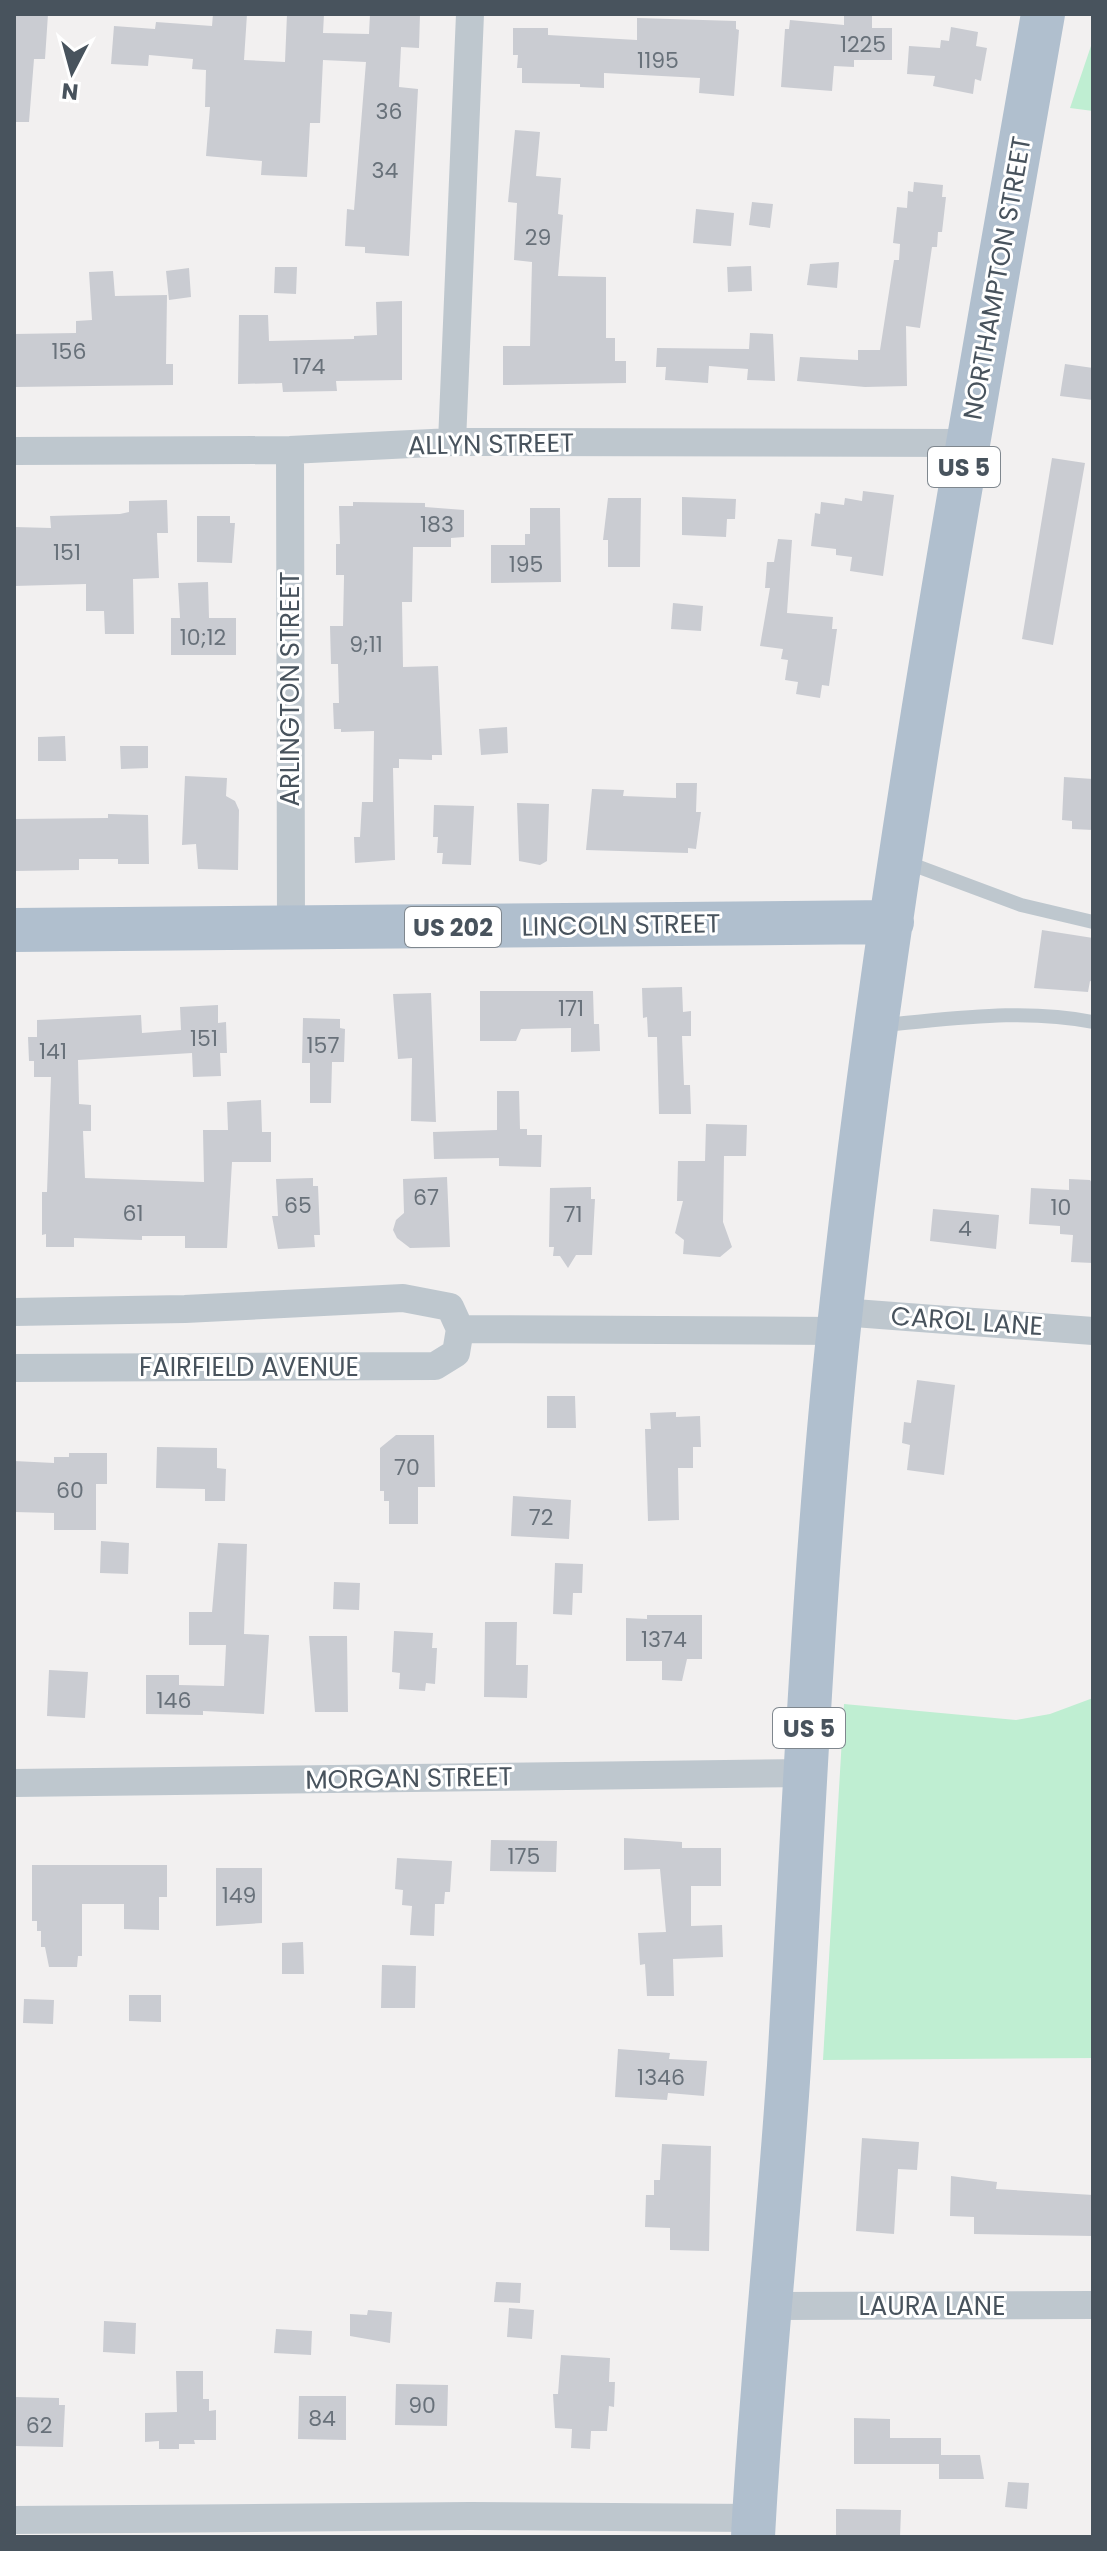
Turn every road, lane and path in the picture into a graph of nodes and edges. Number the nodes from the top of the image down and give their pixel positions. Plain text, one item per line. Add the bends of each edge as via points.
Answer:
1 (470, 14) edge
2 (1043, 14) edge
3 (452, 442) junction
4 (968, 443) junction
5 (290, 450) junction
6 (14, 451) edge
7 (902, 860) junction
8 (892, 922) junction
9 (1093, 922) edge
10 (291, 928) junction
11 (14, 930) edge
12 (1093, 1022) edge
13 (878, 1025) junction
14 (14, 1312) edge
15 (839, 1322) junction
16 (460, 1329) junction
17 (1093, 1331) edge
18 (14, 1368) edge
19 (805, 1773) junction
20 (14, 1783) edge
21 (1093, 2305) edge
22 (771, 2306) junction
23 (14, 2520) edge
24 (753, 2528) edge

1 - 3 street
2 - 4 main road, NORTHAMPTON STREET / US 5
3 - 4 street, ALLYN STREET
3 - 5 street, ALLYN STREET
4 - 7 main road, NORTHAMPTON STREET / US 5
5 - 6 street, ALLYN STREET
5 - 10 street, ARLINGTON STREET
7 - 8 main road, NORTHAMPTON STREET / US 5
7 - 9 lane via 1021,905
8 - 10 main road, LINCOLN STREET / US 202
8 - 13 main road, US 5
10 - 11 main road, LINCOLN STREET / US 202
12 - 13 lane via 1020,1014
13 - 15 main road, US 5
14 - 16 street via 403,1298 450,1307
15 - 16 street
15 - 17 street, CAROL LANE
15 - 19 main road, US 5
16 - 18 street, FAIRFIELD AVENUE via 456,1353 435,1366
19 - 20 street, MORGAN STREET
19 - 22 main road, US 5
21 - 22 street, LAURA LANE
22 - 24 main road, US 5
23 - 24 street via 470,2516

